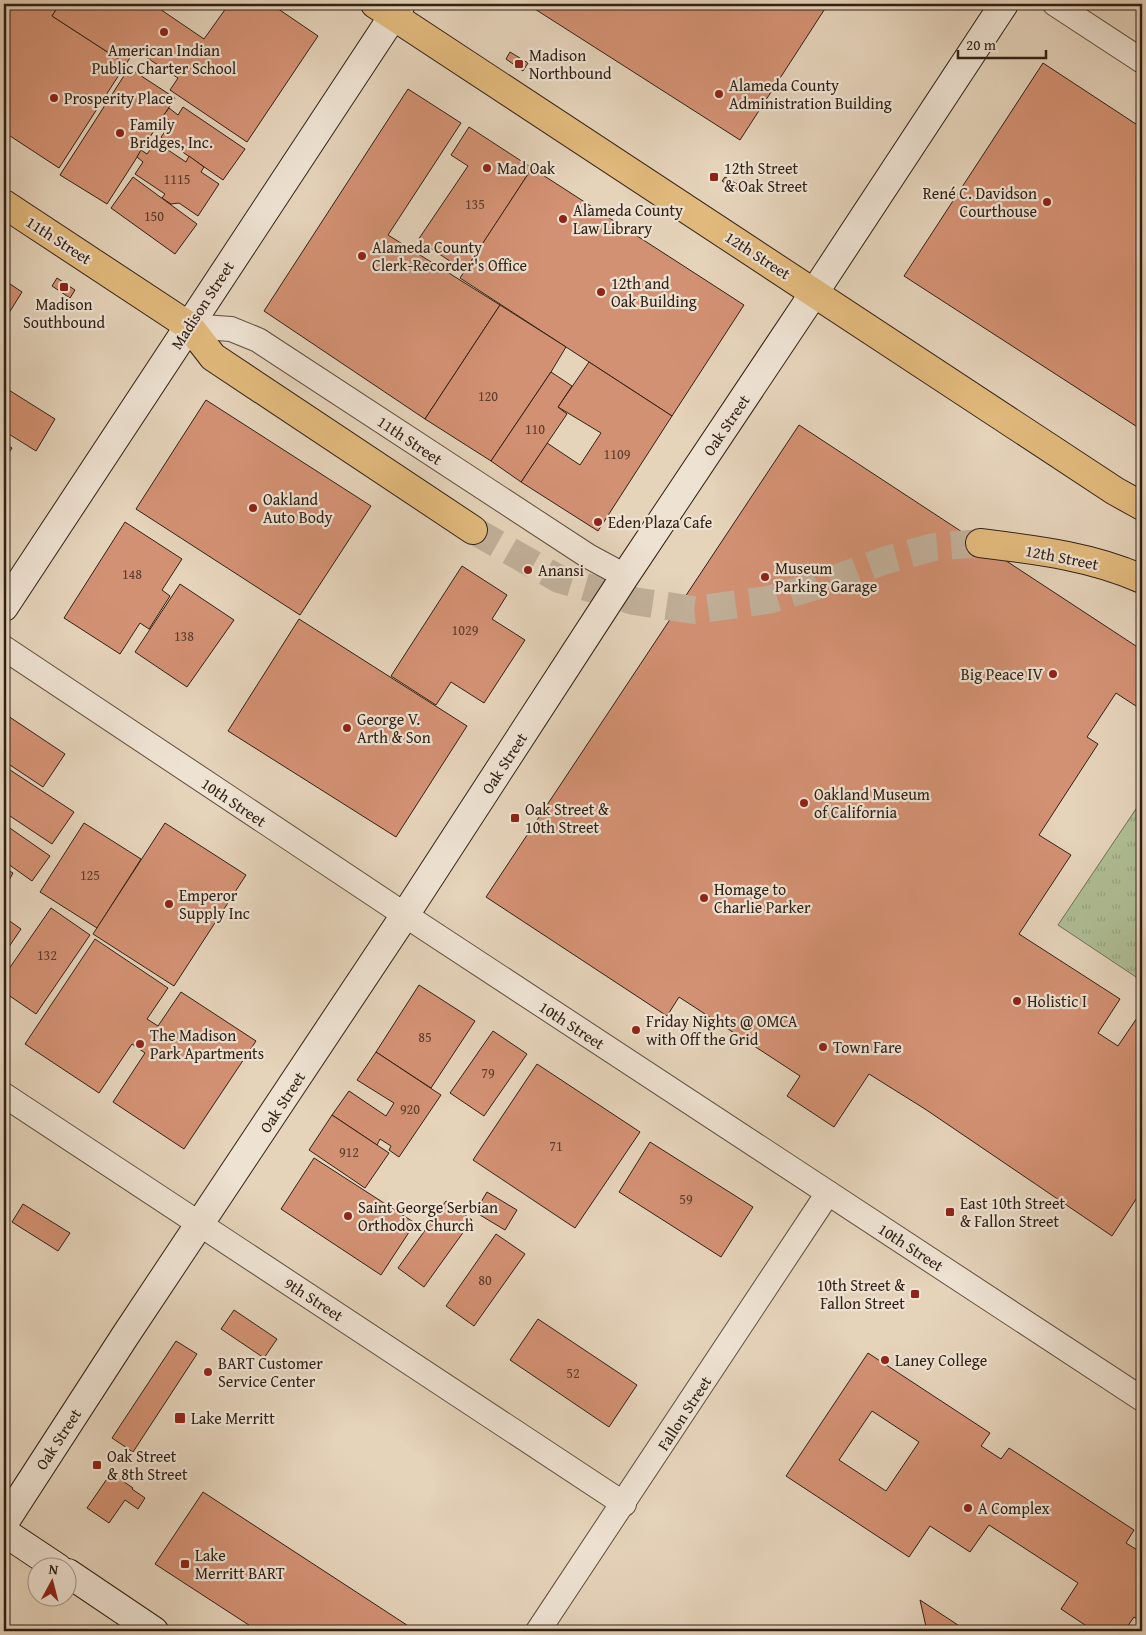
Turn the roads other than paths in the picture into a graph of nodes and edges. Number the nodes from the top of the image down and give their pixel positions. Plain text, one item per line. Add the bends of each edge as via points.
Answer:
1 (1004, 4) edge
2 (1055, 4) edge
3 (389, 8) edge
4 (1142, 61) edge
5 (4, 204) edge
6 (814, 293) junction
7 (188, 326) junction
8 (1142, 506) edge
9 (473, 530) tunnel mouth
10 (980, 543) tunnel mouth
11 (625, 576) junction
12 (1142, 579) edge
13 (4, 607) edge
14 (4, 648) edge
15 (405, 915) junction
16 (4, 1095) edge
17 (828, 1193) junction
18 (200, 1225) junction
19 (1142, 1399) edge
20 (624, 1504) junction
21 (4, 1523) edge
22 (4, 1532) edge
23 (43, 1558) edge
24 (78, 1581) edge
25 (154, 1631) edge
26 (538, 1631) edge

1 - 6 main road, Oak Street
2 - 4 street
3 - 6 main road, 12th Street
3 - 7 main road, Madison Street
5 - 7 main road, 11th Street
6 - 8 main road, 12th Street
6 - 11 main road, Oak Street
7 - 9 main road, 11th Street via 212,357
7 - 11 street, 11th Street via 231,329 258,340 588,556
7 - 13 main road, Madison Street
10 - 12 main road, 12th Street via 1056,553 1120,569
11 - 15 main road, Oak Street
14 - 15 street, 10th Street
15 - 17 street, 10th Street
15 - 18 main road, Oak Street
16 - 18 street, 9th Street
17 - 19 street, 10th Street
17 - 20 street, Fallon Street
18 - 20 street, 9th Street
18 - 21 main road, Oak Street
20 - 26 street, Fallon Street
22 - 23 main road
24 - 25 main road

